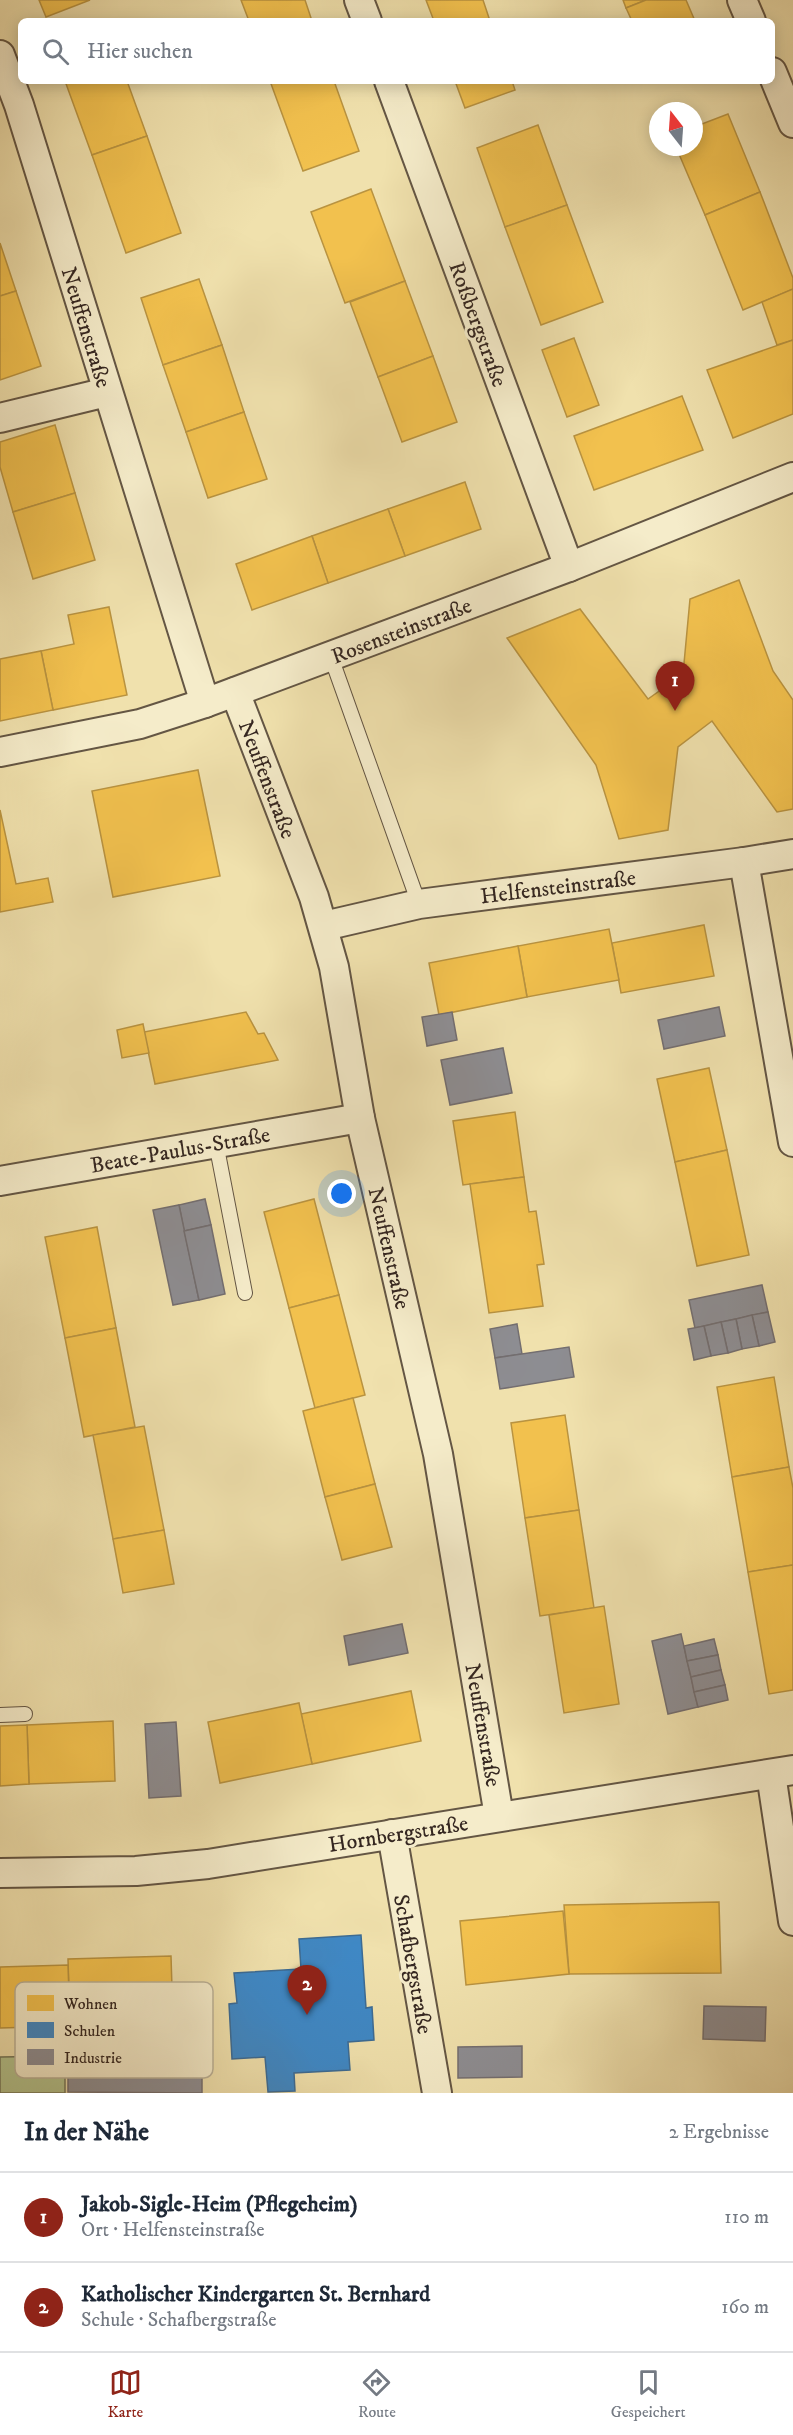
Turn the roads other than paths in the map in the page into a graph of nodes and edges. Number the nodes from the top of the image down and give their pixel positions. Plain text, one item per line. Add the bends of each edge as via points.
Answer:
1 (359, 0) edge
2 (742, 0) edge
3 (366, 18) edge
4 (750, 18) edge
5 (0, 55) edge
6 (775, 79) edge
7 (390, 84) edge
8 (9, 108) edge
9 (793, 123) edge
10 (106, 392) junction
11 (0, 418) edge
12 (793, 477) edge
13 (569, 567) junction
14 (331, 657) junction
15 (235, 692) junction
16 (205, 703) junction
17 (0, 752) edge
18 (793, 854) edge
19 (744, 862) junction
20 (419, 904) junction
21 (324, 926) junction
22 (360, 1118) junction
23 (793, 1142) edge
24 (216, 1143) junction
25 (0, 1181) edge
26 (245, 1293) dead end
27 (25, 1714) dead end
28 (0, 1715) edge
29 (782, 1772) edge
30 (499, 1816) junction
31 (392, 1834) junction
32 (0, 1873) edge
33 (793, 1921) edge
34 (437, 2093) edge

1 - 3 street
2 - 4 street
5 - 8 street, Neuffenstraße
6 - 9 street
7 - 13 street, Roßbergstraße
8 - 10 street, Neuffenstraße
10 - 11 street
10 - 16 street, Neuffenstraße
12 - 13 street, Rosensteinstraße
13 - 14 street, Rosensteinstraße
14 - 15 street, Rosensteinstraße
14 - 20 lane
15 - 16 street, Rosensteinstraße
15 - 21 street, Neuffenstraße
16 - 17 street, Rosensteinstraße via 140,724
18 - 19 street, Helfensteinstraße
19 - 20 street, Helfensteinstraße
19 - 23 street
20 - 21 street, Helfensteinstraße
21 - 22 street, Neuffenstraße
22 - 24 street, Beate-Paulus-Straße
22 - 30 street, Neuffenstraße via 438,1454
24 - 25 street, Beate-Paulus-Straße
24 - 26 lane
27 - 28 lane
29 - 30 street, Hornbergstraße
29 - 33 street
30 - 31 street, Hornbergstraße
31 - 32 street, Hornbergstraße via 187,1866 136,1871
31 - 34 street, Schafbergstraße

